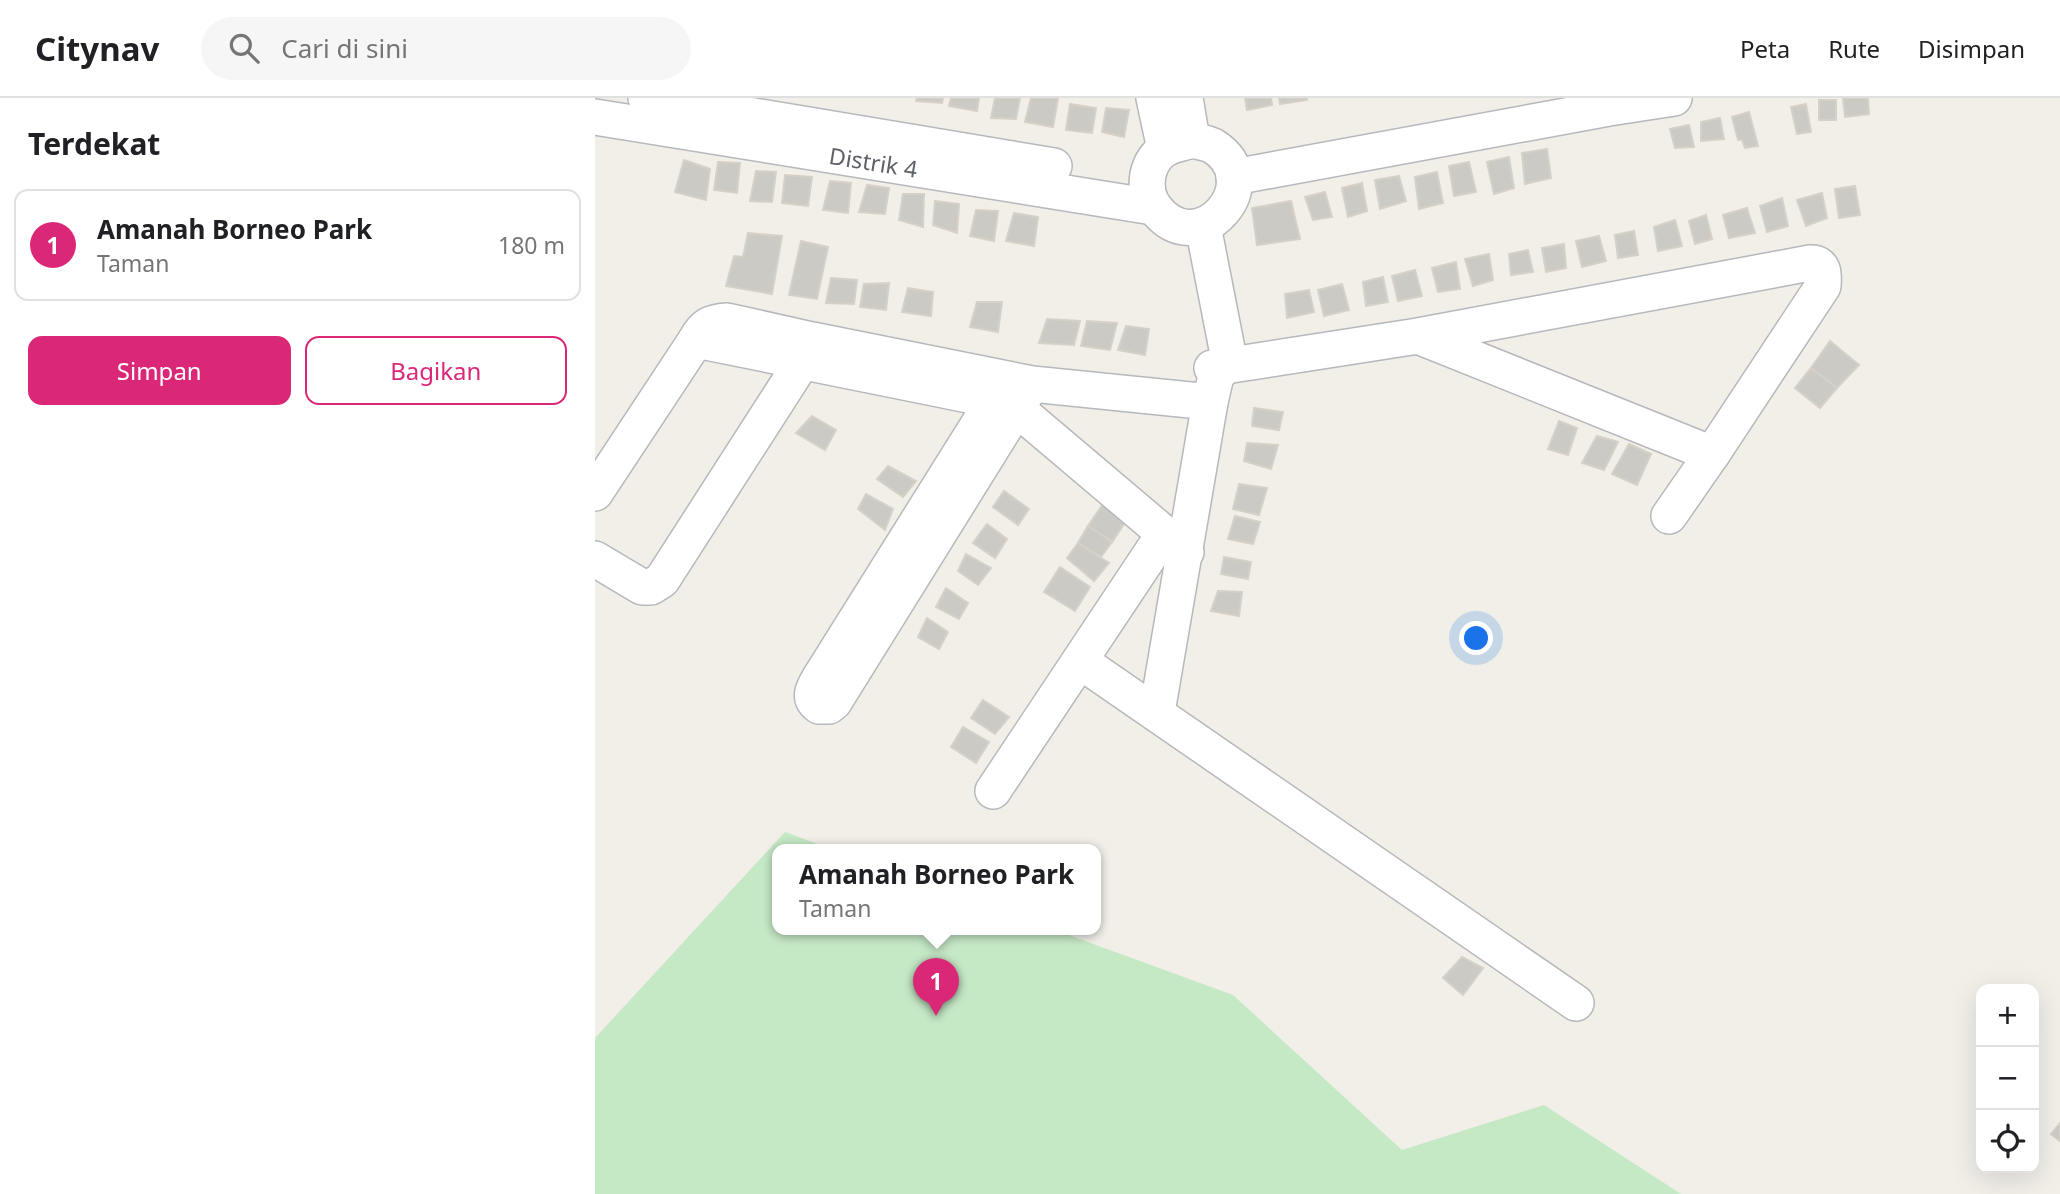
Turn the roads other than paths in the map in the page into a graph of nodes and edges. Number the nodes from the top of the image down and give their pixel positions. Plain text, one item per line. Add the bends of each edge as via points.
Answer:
1 (1154, 98) edge
2 (1185, 98) edge
3 (1530, 98) edge
4 (1674, 98) edge
5 (1596, 104) edge
6 (625, 109) edge
7 (1179, 144) junction
8 (1230, 167) junction
9 (1149, 194) junction
10 (1194, 227) junction
11 (1418, 336) junction
12 (807, 351) junction
13 (1216, 378) junction
14 (1012, 393) junction
15 (1712, 454) junction
16 (595, 493) edge
17 (1669, 516) dead end
18 (1175, 543) junction
19 (595, 559) edge
20 (1080, 661) junction
21 (1157, 712) junction
22 (993, 790) dead end
23 (1576, 1003) dead end

1 - 7 street
2 - 7 street
3 - 8 street
4 - 5 street
5 - 8 street
6 - 9 street, Distrik 4
7 - 8 street via 1212,145
7 - 9 street via 1153,162
8 - 10 street via 1233,197 1221,215
9 - 10 street via 1166,220
10 - 13 street via 1228,354
11 - 13 street
11 - 15 street
11 - 15 street via 1820,264 1823,286
12 - 14 street
12 - 16 street via 696,340
12 - 19 street via 662,580 642,587
13 - 14 street
13 - 18 street
14 - 14 street via 834,702 820,706 812,699 813,690
14 - 18 street
15 - 17 street
18 - 20 street
18 - 21 street
20 - 21 street
20 - 22 street
21 - 23 street

